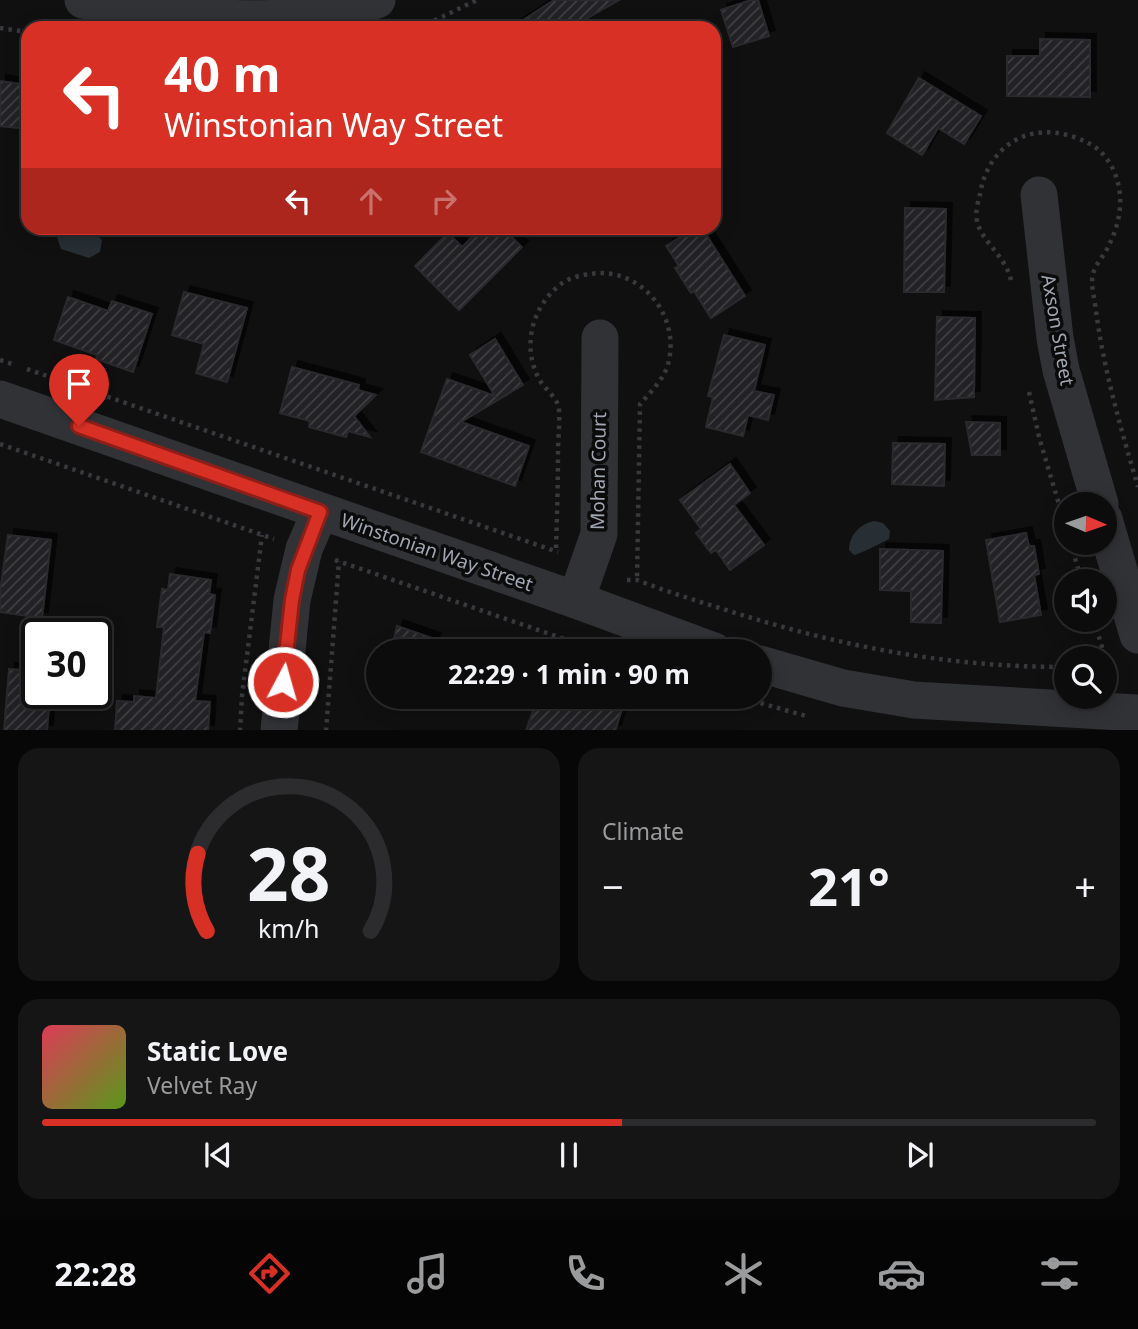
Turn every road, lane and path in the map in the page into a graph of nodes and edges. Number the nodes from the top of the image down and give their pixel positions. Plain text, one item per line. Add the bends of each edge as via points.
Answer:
1 (82, 0) edge
2 (377, 0) edge
3 (477, 0) edge
4 (434, 21) edge
5 (0, 27) edge
6 (21, 31) edge
7 (1039, 195) dead end
8 (600, 338) dead end
9 (0, 360) edge
10 (0, 399) edge
11 (1097, 492) edge
12 (320, 512) junction
13 (262, 535) dead end
14 (1115, 555) edge
15 (340, 561) dead end
16 (588, 565) junction
17 (576, 600) junction
18 (1138, 635) edge
19 (682, 639) edge
20 (1054, 666) edge
21 (772, 667) edge
22 (1138, 713) edge
23 (240, 730) edge
24 (279, 730) edge
25 (326, 730) edge

1 - 2 street via 179,15 290,18
3 - 4 path
5 - 6 path
7 - 11 street, Axson Street via 1061,370
8 - 16 street, Mohan Court via 599,534
9 - 16 path
10 - 12 street, Winstonian Way Street
12 - 17 street, Winstonian Way Street
12 - 24 street via 304,549 292,600
13 - 23 path
14 - 18 street
15 - 25 path
16 - 17 street, Mohan Court
16 - 20 path via 620,580 637,580 830,640 909,657
17 - 19 street, Winstonian Way Street
21 - 22 street via 843,688 914,700

